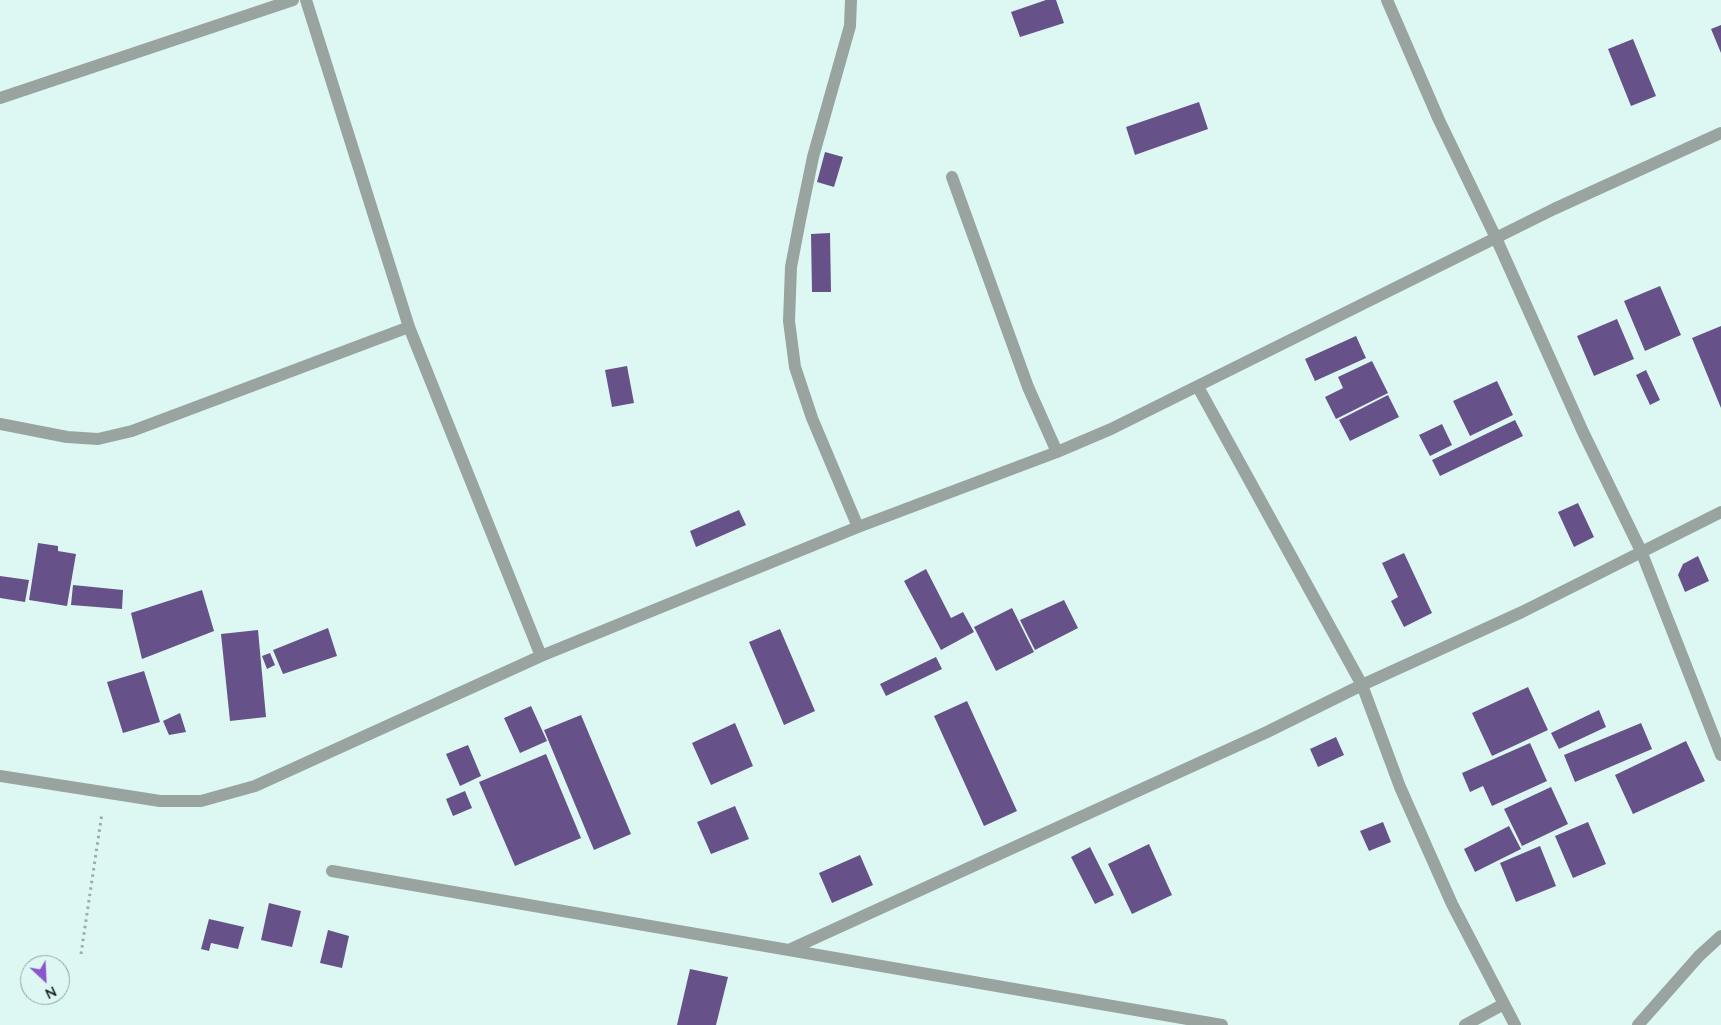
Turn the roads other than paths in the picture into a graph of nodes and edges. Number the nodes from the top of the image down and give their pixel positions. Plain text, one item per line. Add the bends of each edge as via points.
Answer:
1 (293, 0) edge
2 (306, 0) edge
3 (851, 0) edge
4 (1387, 0) edge
5 (0, 98) edge
6 (1721, 133) edge
7 (952, 177) dead end
8 (1496, 238) junction
9 (409, 327) junction
10 (1198, 387) junction
11 (0, 424) edge
12 (1058, 452) junction
13 (1721, 512) edge
14 (858, 527) junction
15 (1641, 551) junction
16 (541, 656) junction
17 (1362, 685) junction
18 (1721, 755) edge
19 (0, 776) edge
20 (332, 871) dead end
21 (1721, 936) edge
22 (791, 949) junction
23 (1504, 1004) junction
24 (1222, 1025) edge
25 (1464, 1025) edge
26 (1515, 1025) edge
27 (1638, 1025) edge

1 - 5 street
2 - 9 street
3 - 14 street via 850,26 813,157 798,230 791,267 789,321 795,367 812,418
4 - 8 street via 1439,120
6 - 8 street
7 - 12 street via 1028,387
8 - 10 street
8 - 15 street via 1583,432
9 - 11 street via 132,431 98,439 67,437
9 - 16 street
10 - 12 street
10 - 17 street
12 - 14 street
13 - 15 street
14 - 16 street
15 - 17 street via 1522,612
15 - 18 street
16 - 19 street via 255,786 201,801 160,801
17 - 22 street via 1258,736
17 - 23 street via 1400,787 1452,904
20 - 22 street
21 - 27 street
22 - 24 street
23 - 25 street
23 - 26 street

